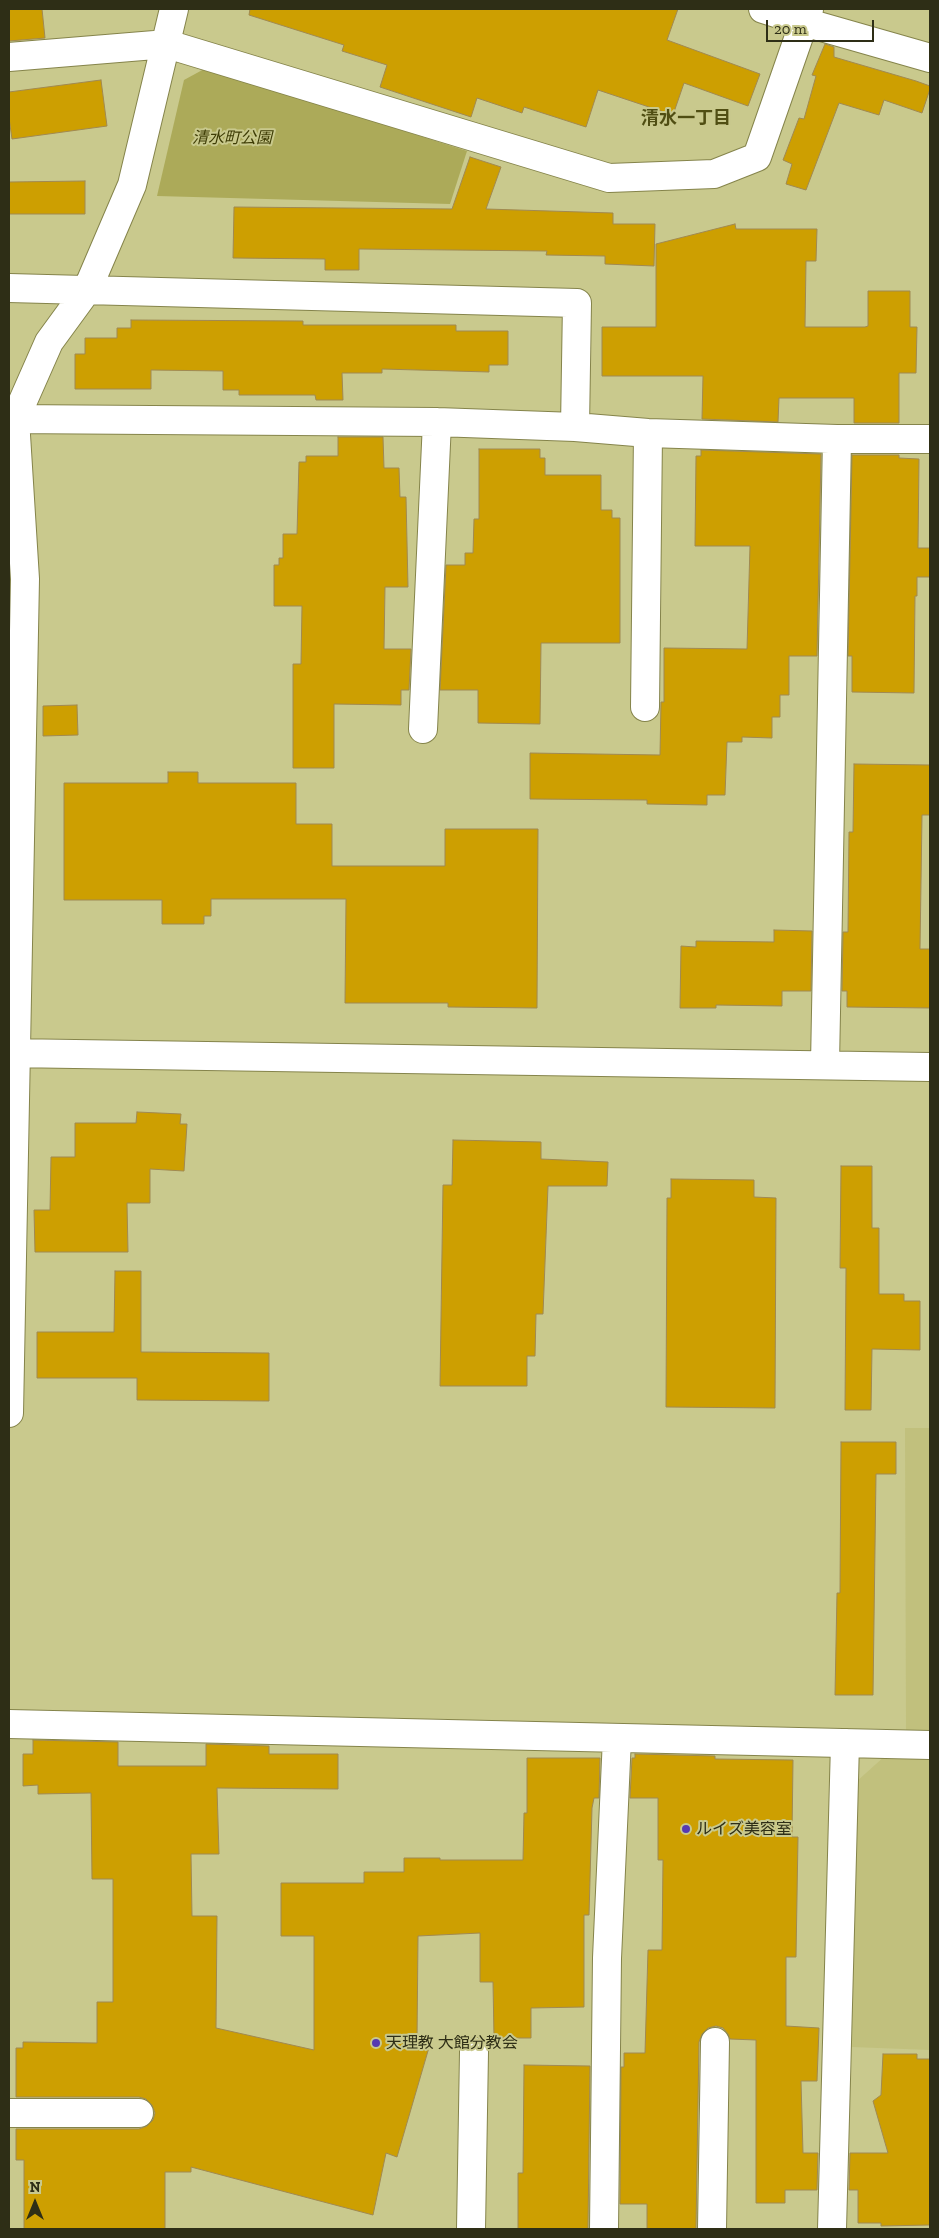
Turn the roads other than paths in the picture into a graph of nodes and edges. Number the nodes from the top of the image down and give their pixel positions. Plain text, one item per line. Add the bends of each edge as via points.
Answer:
1 (174, 9) edge
2 (763, 9) edge
3 (807, 15) edge
4 (167, 44) junction
5 (9, 57) edge
6 (930, 58) edge
7 (9, 288) edge
8 (87, 290) junction
9 (12, 419) edge
10 (437, 422) junction
11 (575, 426) junction
12 (648, 433) junction
13 (837, 439) junction
14 (930, 439) edge
15 (644, 707) dead end
16 (423, 729) dead end
17 (13, 1054) edge
18 (825, 1064) junction
19 (930, 1067) edge
20 (9, 1413) edge
21 (9, 1724) edge
22 (618, 1738) junction
23 (845, 1744) junction
24 (930, 1744) edge
25 (715, 2042) dead end
26 (474, 2052) dead end
27 (9, 2113) edge
28 (139, 2113) dead end
29 (472, 2229) edge
30 (604, 2229) edge
31 (712, 2229) edge
32 (832, 2229) edge

1 - 4 street
2 - 3 street
3 - 4 street via 757,157 714,174 609,178
3 - 6 street
4 - 5 street
4 - 8 street via 132,186
7 - 8 street
8 - 9 street via 49,342
8 - 11 street via 577,303
9 - 10 street
9 - 17 street via 25,579
10 - 11 street
10 - 16 street
11 - 12 street
12 - 13 street
12 - 15 street
13 - 14 street
13 - 18 street
17 - 18 street
17 - 20 street
18 - 19 street
21 - 22 street
22 - 23 street
22 - 30 street via 606,1958
23 - 24 street
23 - 32 street
25 - 31 street
26 - 29 street
27 - 28 street

